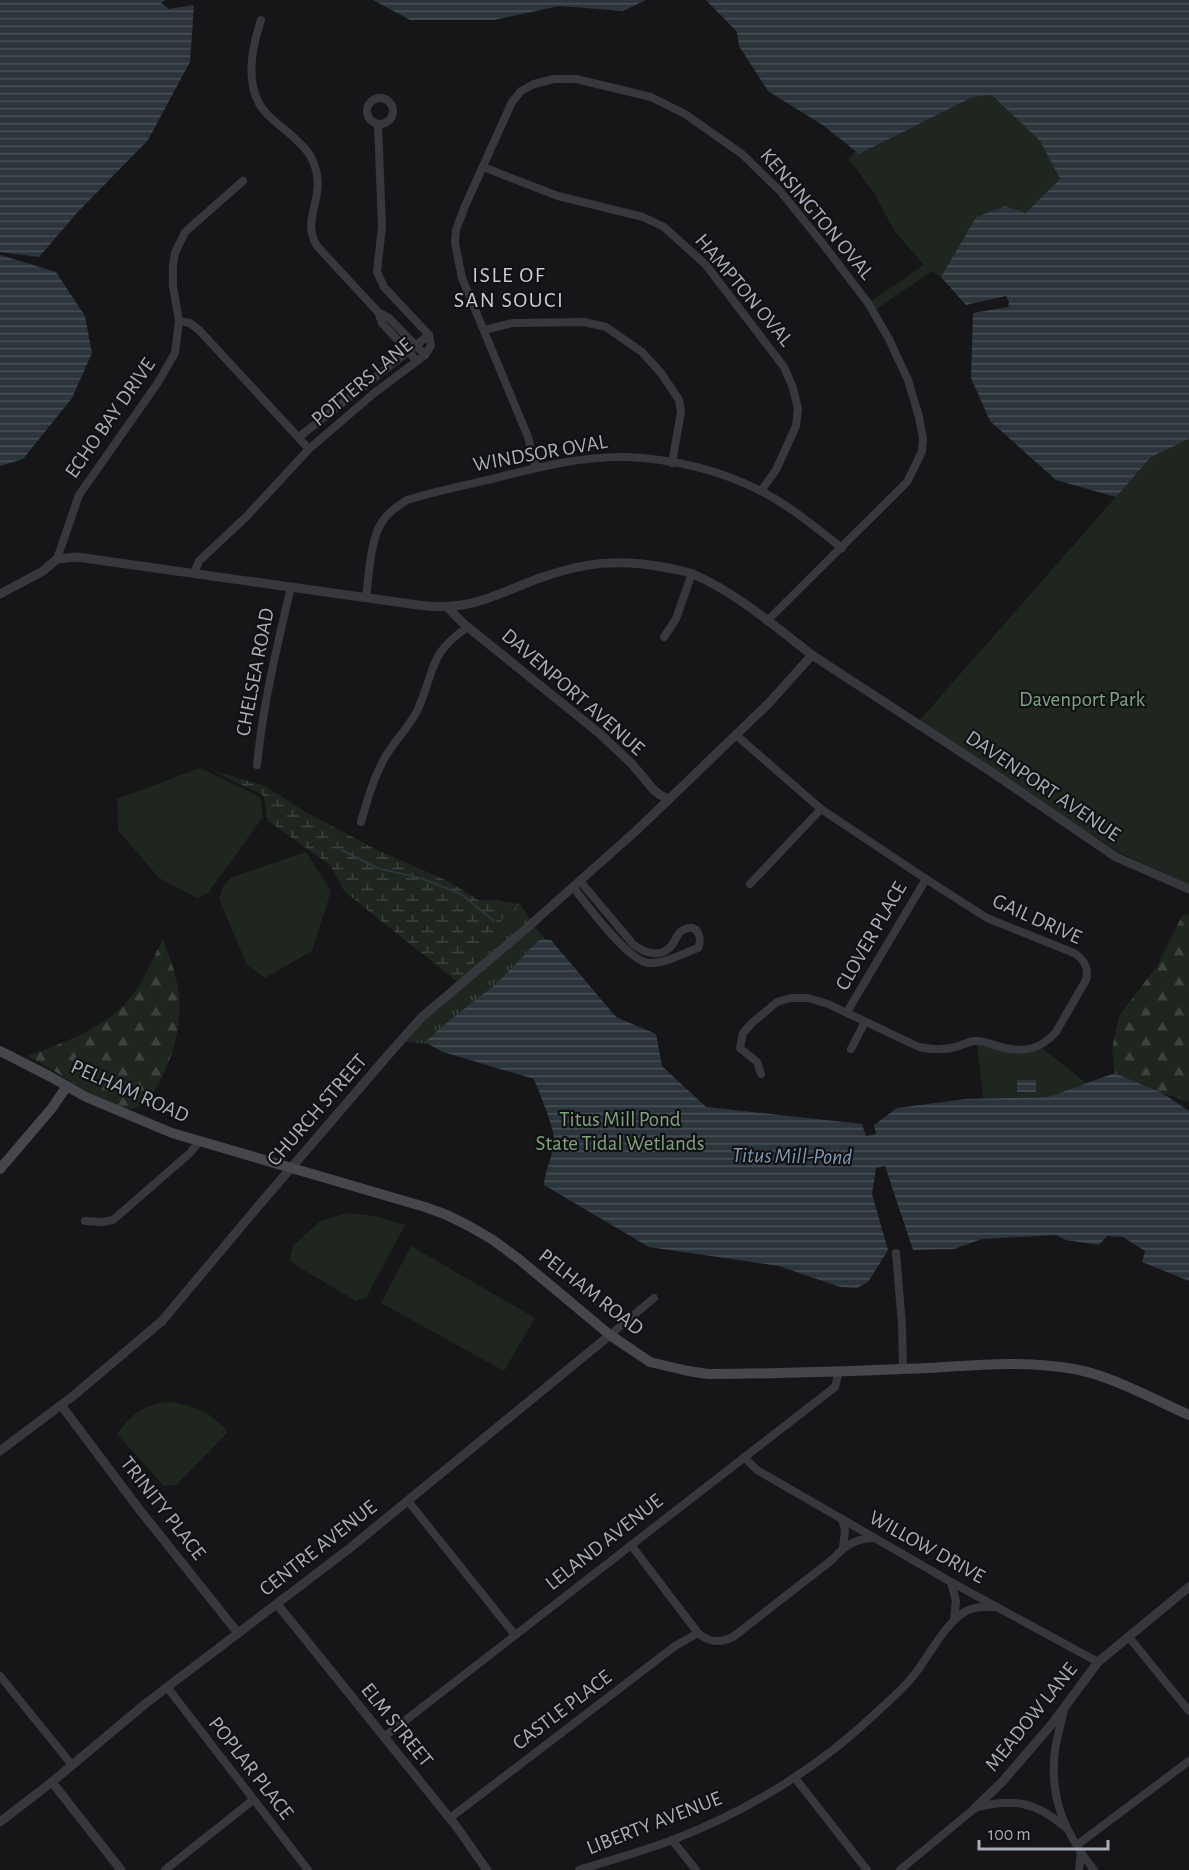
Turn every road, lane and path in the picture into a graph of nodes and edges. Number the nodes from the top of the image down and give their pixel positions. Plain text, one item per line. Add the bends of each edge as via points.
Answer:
1 (261, 20) dead end
2 (378, 124) dead end
3 (483, 167) junction
4 (243, 181) dead end
5 (378, 312) junction
6 (179, 321) junction
7 (484, 330) junction
8 (429, 335) junction
9 (416, 345) junction
10 (408, 351) junction
11 (425, 355) junction
12 (417, 361) junction
13 (299, 437) junction
14 (309, 449) junction
15 (672, 463) junction
16 (536, 468) junction
17 (761, 491) junction
18 (842, 548) junction
19 (57, 559) junction
20 (194, 573) junction
21 (692, 573) junction
22 (291, 587) junction
23 (0, 594) edge
24 (366, 597) junction
25 (448, 608) junction
26 (767, 621) junction
27 (468, 627) junction
28 (664, 637) dead end
29 (812, 655) junction
30 (736, 735) junction
31 (257, 765) dead end
32 (669, 799) junction
33 (821, 809) junction
34 (361, 822) dead end
35 (926, 879) junction
36 (577, 884) junction
37 (750, 884) dead end
38 (1189, 889) edge
39 (847, 1012) junction
40 (865, 1022) junction
41 (851, 1049) dead end
42 (0, 1051) edge
43 (761, 1074) dead end
44 (67, 1086) junction
45 (199, 1142) junction
46 (0, 1168) edge
47 (292, 1168) junction
48 (85, 1221) dead end
49 (896, 1253) dead end
50 (654, 1298) dead end
51 (610, 1335) junction
52 (903, 1369) junction
53 (839, 1371) junction
54 (61, 1405) junction
55 (1189, 1415) edge
56 (0, 1451) edge
57 (744, 1457) junction
58 (408, 1501) junction
59 (842, 1519) junction
60 (874, 1538) junction
61 (631, 1545) junction
62 (843, 1548) junction
63 (951, 1582) junction
64 (1189, 1587) edge
65 (277, 1604) junction
66 (997, 1607) junction
67 (954, 1620) junction
68 (238, 1633) junction
69 (698, 1633) junction
70 (515, 1635) junction
71 (1128, 1636) junction
72 (1098, 1662) junction
73 (0, 1676) edge
74 (167, 1687) junction
75 (1064, 1710) junction
76 (1189, 1711) edge
77 (384, 1737) junction
78 (1189, 1761) edge
79 (72, 1765) junction
80 (795, 1778) junction
81 (52, 1782) junction
82 (253, 1800) junction
83 (975, 1809) junction
84 (450, 1818) junction
85 (0, 1822) edge
86 (1065, 1827) junction
87 (672, 1840) junction
88 (1079, 1848) junction
89 (121, 1870) edge
90 (165, 1870) edge
91 (308, 1870) edge
92 (487, 1870) edge
93 (579, 1870) edge
94 (696, 1870) edge
95 (867, 1870) edge
96 (900, 1870) edge
97 (1079, 1870) edge
98 (1094, 1870) edge

1 - 5 street via 251,61 254,93 271,118 312,158 319,188 311,237
2 - 8 street via 382,227 377,272 384,287
3 - 7 street, KENSINGTON OVAL via 456,230 455,243 462,278
3 - 17 street, HAMPTON OVAL via 558,196 643,217 664,227 706,265 765,341 793,388 798,409 796,426 776,470
3 - 18 street, KENSINGTON OVAL via 504,117 521,91 534,84 565,79 651,97 717,135 762,172 868,303 908,380 919,417 922,451 907,482
4 - 6 street, ECHO BAY DRIVE via 185,232 175,253 173,286
5 - 9 street
5 - 10 street via 382,323
6 - 13 street via 199,330
6 - 19 street, ECHO BAY DRIVE via 175,353 169,365 79,495
7 - 15 street via 513,323 584,322 606,327 642,352 679,400 681,412
7 - 16 street, KENSINGTON OVAL via 528,437
8 - 9 street, POTTERS LANE
8 - 11 street, POTTERS LANE via 430,346
9 - 10 street, POTTERS LANE
9 - 11 street
10 - 12 street
10 - 13 street, POTTERS LANE
11 - 12 street, POTTERS LANE
12 - 14 street, POTTERS LANE
13 - 14 street
14 - 20 street, POTTERS LANE via 199,561
15 - 16 street, WINDSOR OVAL via 628,457
15 - 17 street, WINDSOR OVAL via 729,476
16 - 24 street, WINDSOR OVAL via 407,500 394,508 376,532
17 - 18 street, WINDSOR OVAL
18 - 26 street, KENSINGTON OVAL
19 - 20 street via 77,557
19 - 23 street
20 - 22 street
21 - 25 street, DAVENPORT AVENUE via 646,564 590,564 562,570 480,602
21 - 26 street, DAVENPORT AVENUE via 734,596
21 - 28 street via 676,620
22 - 24 street
22 - 31 street, CHELSEA ROAD via 273,661
24 - 25 street
25 - 27 street, DAVENPORT AVENUE
26 - 29 street, DAVENPORT AVENUE
27 - 32 street, DAVENPORT AVENUE via 599,733 653,789
27 - 34 street via 439,652 417,711 383,761
29 - 30 street
29 - 38 street, DAVENPORT AVENUE via 1116,857
30 - 32 street
30 - 33 street, GAIL DRIVE
32 - 36 street, CHURCH STREET
33 - 35 street, GAIL DRIVE
33 - 37 street
35 - 39 street, CLOVER PLACE
35 - 40 street, GAIL DRIVE via 987,918 1082,958 1088,973 1086,980 1056,1032 1031,1048 1017,1050 972,1041 932,1050
36 - 36 street via 623,946 646,963 668,961 698,948 701,942 698,930 692,927 686,928 662,952 642,951
36 - 47 street, CHURCH STREET via 422,1017
39 - 40 street, GAIL DRIVE
39 - 43 street, GAIL DRIVE via 808,998 777,1002 742,1033 740,1048 757,1062
40 - 41 street, CLOVER PLACE
42 - 44 main road, PELHAM ROAD
44 - 45 main road, PELHAM ROAD via 124,1114
44 - 46 main road
45 - 47 main road, PELHAM ROAD
45 - 48 street via 113,1220
47 - 51 main road, PELHAM ROAD via 425,1208 469,1226 520,1260
47 - 54 street, CHURCH STREET via 162,1321
49 - 52 street
50 - 51 street, CENTRE AVENUE
51 - 53 main road, PELHAM ROAD via 650,1362 688,1371
51 - 58 street, CENTRE AVENUE
52 - 53 main road, PELHAM ROAD
52 - 55 main road, PELHAM ROAD via 1009,1365 1076,1369
53 - 57 street, LELAND AVENUE via 835,1386
54 - 56 street, CHURCH STREET
54 - 68 street, TRINITY PLACE
57 - 59 street, WILLOW DRIVE via 757,1470
57 - 61 street, LELAND AVENUE
58 - 65 street, CENTRE AVENUE
58 - 70 street
59 - 60 street, WILLOW DRIVE
59 - 62 street
60 - 62 street
60 - 63 street, WILLOW DRIVE
61 - 69 street
61 - 70 street, LELAND AVENUE
62 - 69 street via 733,1637 711,1641
63 - 66 street, WILLOW DRIVE
63 - 67 street via 956,1601
64 - 71 street, MEADOW LANE
65 - 68 street, CENTRE AVENUE
65 - 77 street, ELM STREET
66 - 67 street, LIBERTY AVENUE via 973,1608
66 - 72 street, WILLOW DRIVE
67 - 80 street, LIBERTY AVENUE via 913,1676 889,1701 851,1737
68 - 74 street, CENTRE AVENUE
69 - 84 street, CASTLE PLACE via 675,1646
70 - 77 street, LELAND AVENUE
71 - 72 street, MEADOW LANE
71 - 76 street
72 - 75 street, MEADOW LANE
73 - 79 street
74 - 79 street, CENTRE AVENUE
74 - 82 street, POPLAR PLACE
75 - 83 street, MEADOW LANE
75 - 86 street via 1055,1747 1054,1780
77 - 84 street, ELM STREET
78 - 88 street
79 - 81 street, CENTRE AVENUE
80 - 87 street, LIBERTY AVENUE via 745,1807
80 - 95 street
81 - 85 street, CENTRE AVENUE
81 - 89 street
82 - 90 street
82 - 91 street, POPLAR PLACE
83 - 86 street via 1002,1802 1025,1804 1050,1814
83 - 96 street, MEADOW LANE
84 - 92 street, ELM STREET
86 - 88 street
87 - 93 street, LIBERTY AVENUE
87 - 94 street
88 - 97 street
88 - 98 street

